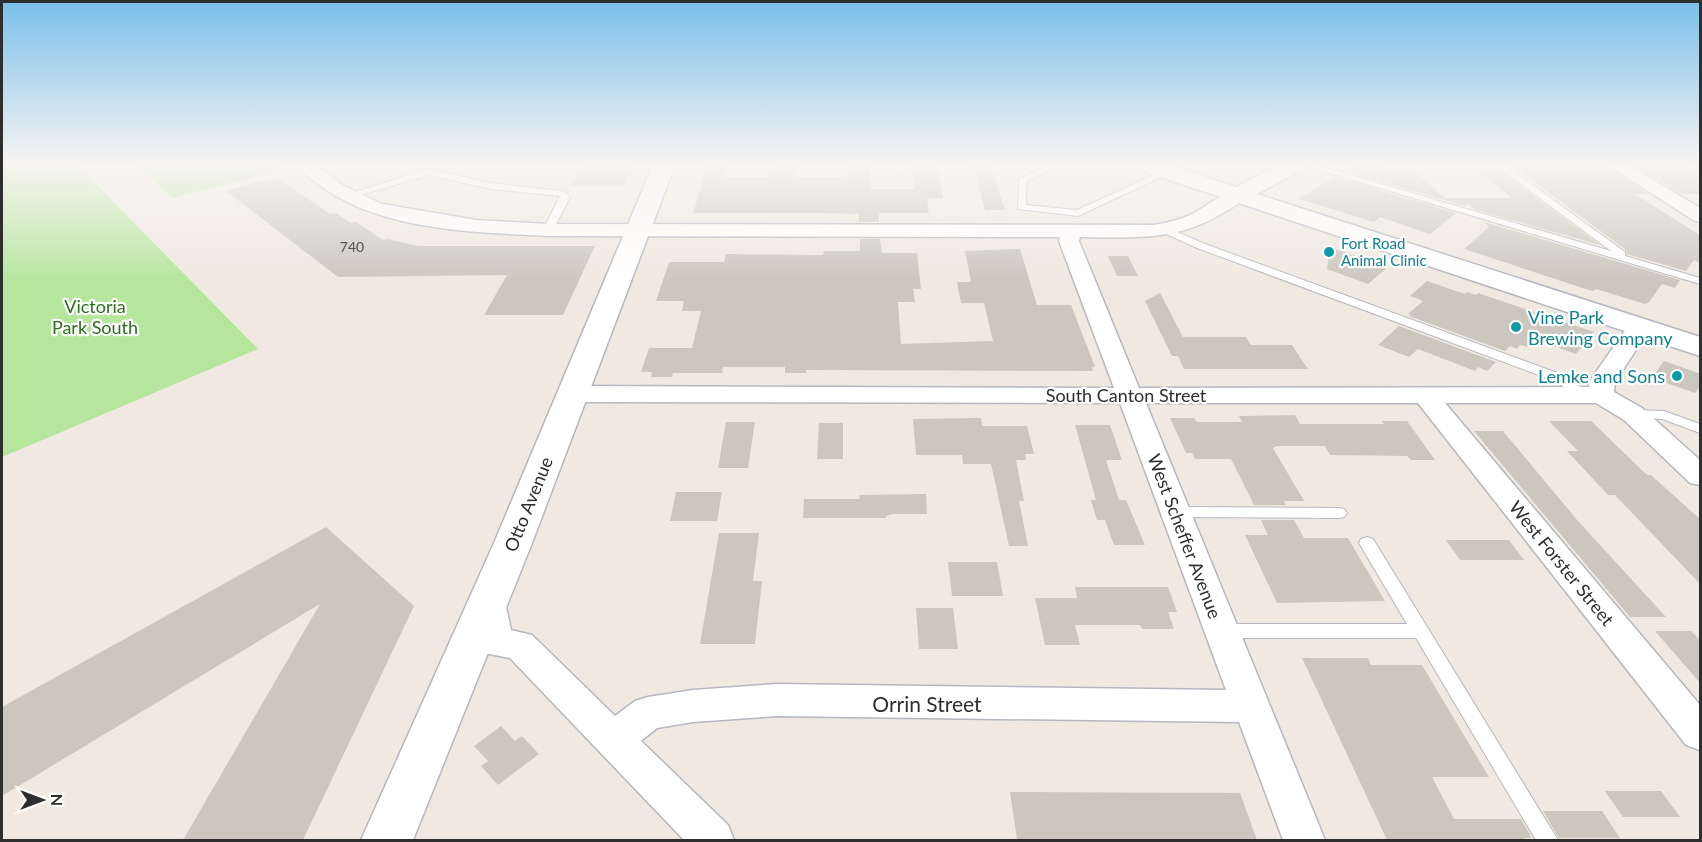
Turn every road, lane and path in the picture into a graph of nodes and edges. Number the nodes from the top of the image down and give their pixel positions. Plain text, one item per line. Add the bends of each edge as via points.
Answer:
1 (368, 204) edge
2 (561, 204) edge
3 (649, 204) edge
4 (1102, 204) edge
5 (1223, 204) edge
6 (1266, 204) edge
7 (1442, 204) edge
8 (1553, 204) edge
9 (1682, 204) edge
10 (1021, 207) joint
11 (1701, 216) edge
12 (1074, 222) junction
13 (548, 230) junction
14 (639, 230) junction
15 (1166, 230) junction
16 (1028, 231) junction
17 (1629, 259) junction
18 (1701, 281) edge
19 (1639, 327) junction
20 (1701, 347) edge
21 (1424, 393) junction
22 (572, 394) junction
23 (1131, 395) junction
24 (1593, 395) junction
25 (1633, 414) junction
26 (1701, 429) edge
27 (1701, 476) edge
28 (1175, 512) junction
29 (1339, 513) dead end
30 (1367, 543) dead end
31 (488, 602) junction
32 (1221, 631) junction
33 (1421, 631) junction
34 (1250, 706) junction
35 (1701, 733) edge
36 (614, 740) junction
37 (387, 840) edge
38 (713, 840) edge
39 (1304, 840) edge
40 (1548, 840) edge

1 - 13 street via 406,216 476,226
2 - 13 lane
3 - 14 street, Otto Avenue
4 - 12 lane
5 - 15 street via 1195,221
6 - 19 street
7 - 17 lane
8 - 17 lane
9 - 11 street
10 - 12 lane
10 - 16 lane
12 - 15 street
12 - 16 street
12 - 23 street, West Scheffer Avenue via 1069,241
13 - 14 street
14 - 16 street
14 - 22 street, Otto Avenue
15 - 24 lane via 1559,378
17 - 18 lane
19 - 20 street
19 - 24 street
21 - 23 street, South Canton Street
21 - 24 street, South Canton Street
21 - 35 street, West Forster Street
22 - 23 street, South Canton Street
22 - 31 street, Otto Avenue
23 - 28 street, West Scheffer Avenue
24 - 25 street
25 - 26 lane via 1664,415
25 - 27 street
28 - 29 lane
28 - 32 street, West Scheffer Avenue
30 - 33 lane
31 - 36 street via 496,643 519,645
31 - 37 street, Otto Avenue
32 - 33 lane
32 - 34 street, West Scheffer Avenue
33 - 40 lane
34 - 36 street, Orrin Street via 777,700 648,713
34 - 39 street, West Scheffer Avenue
36 - 38 street

